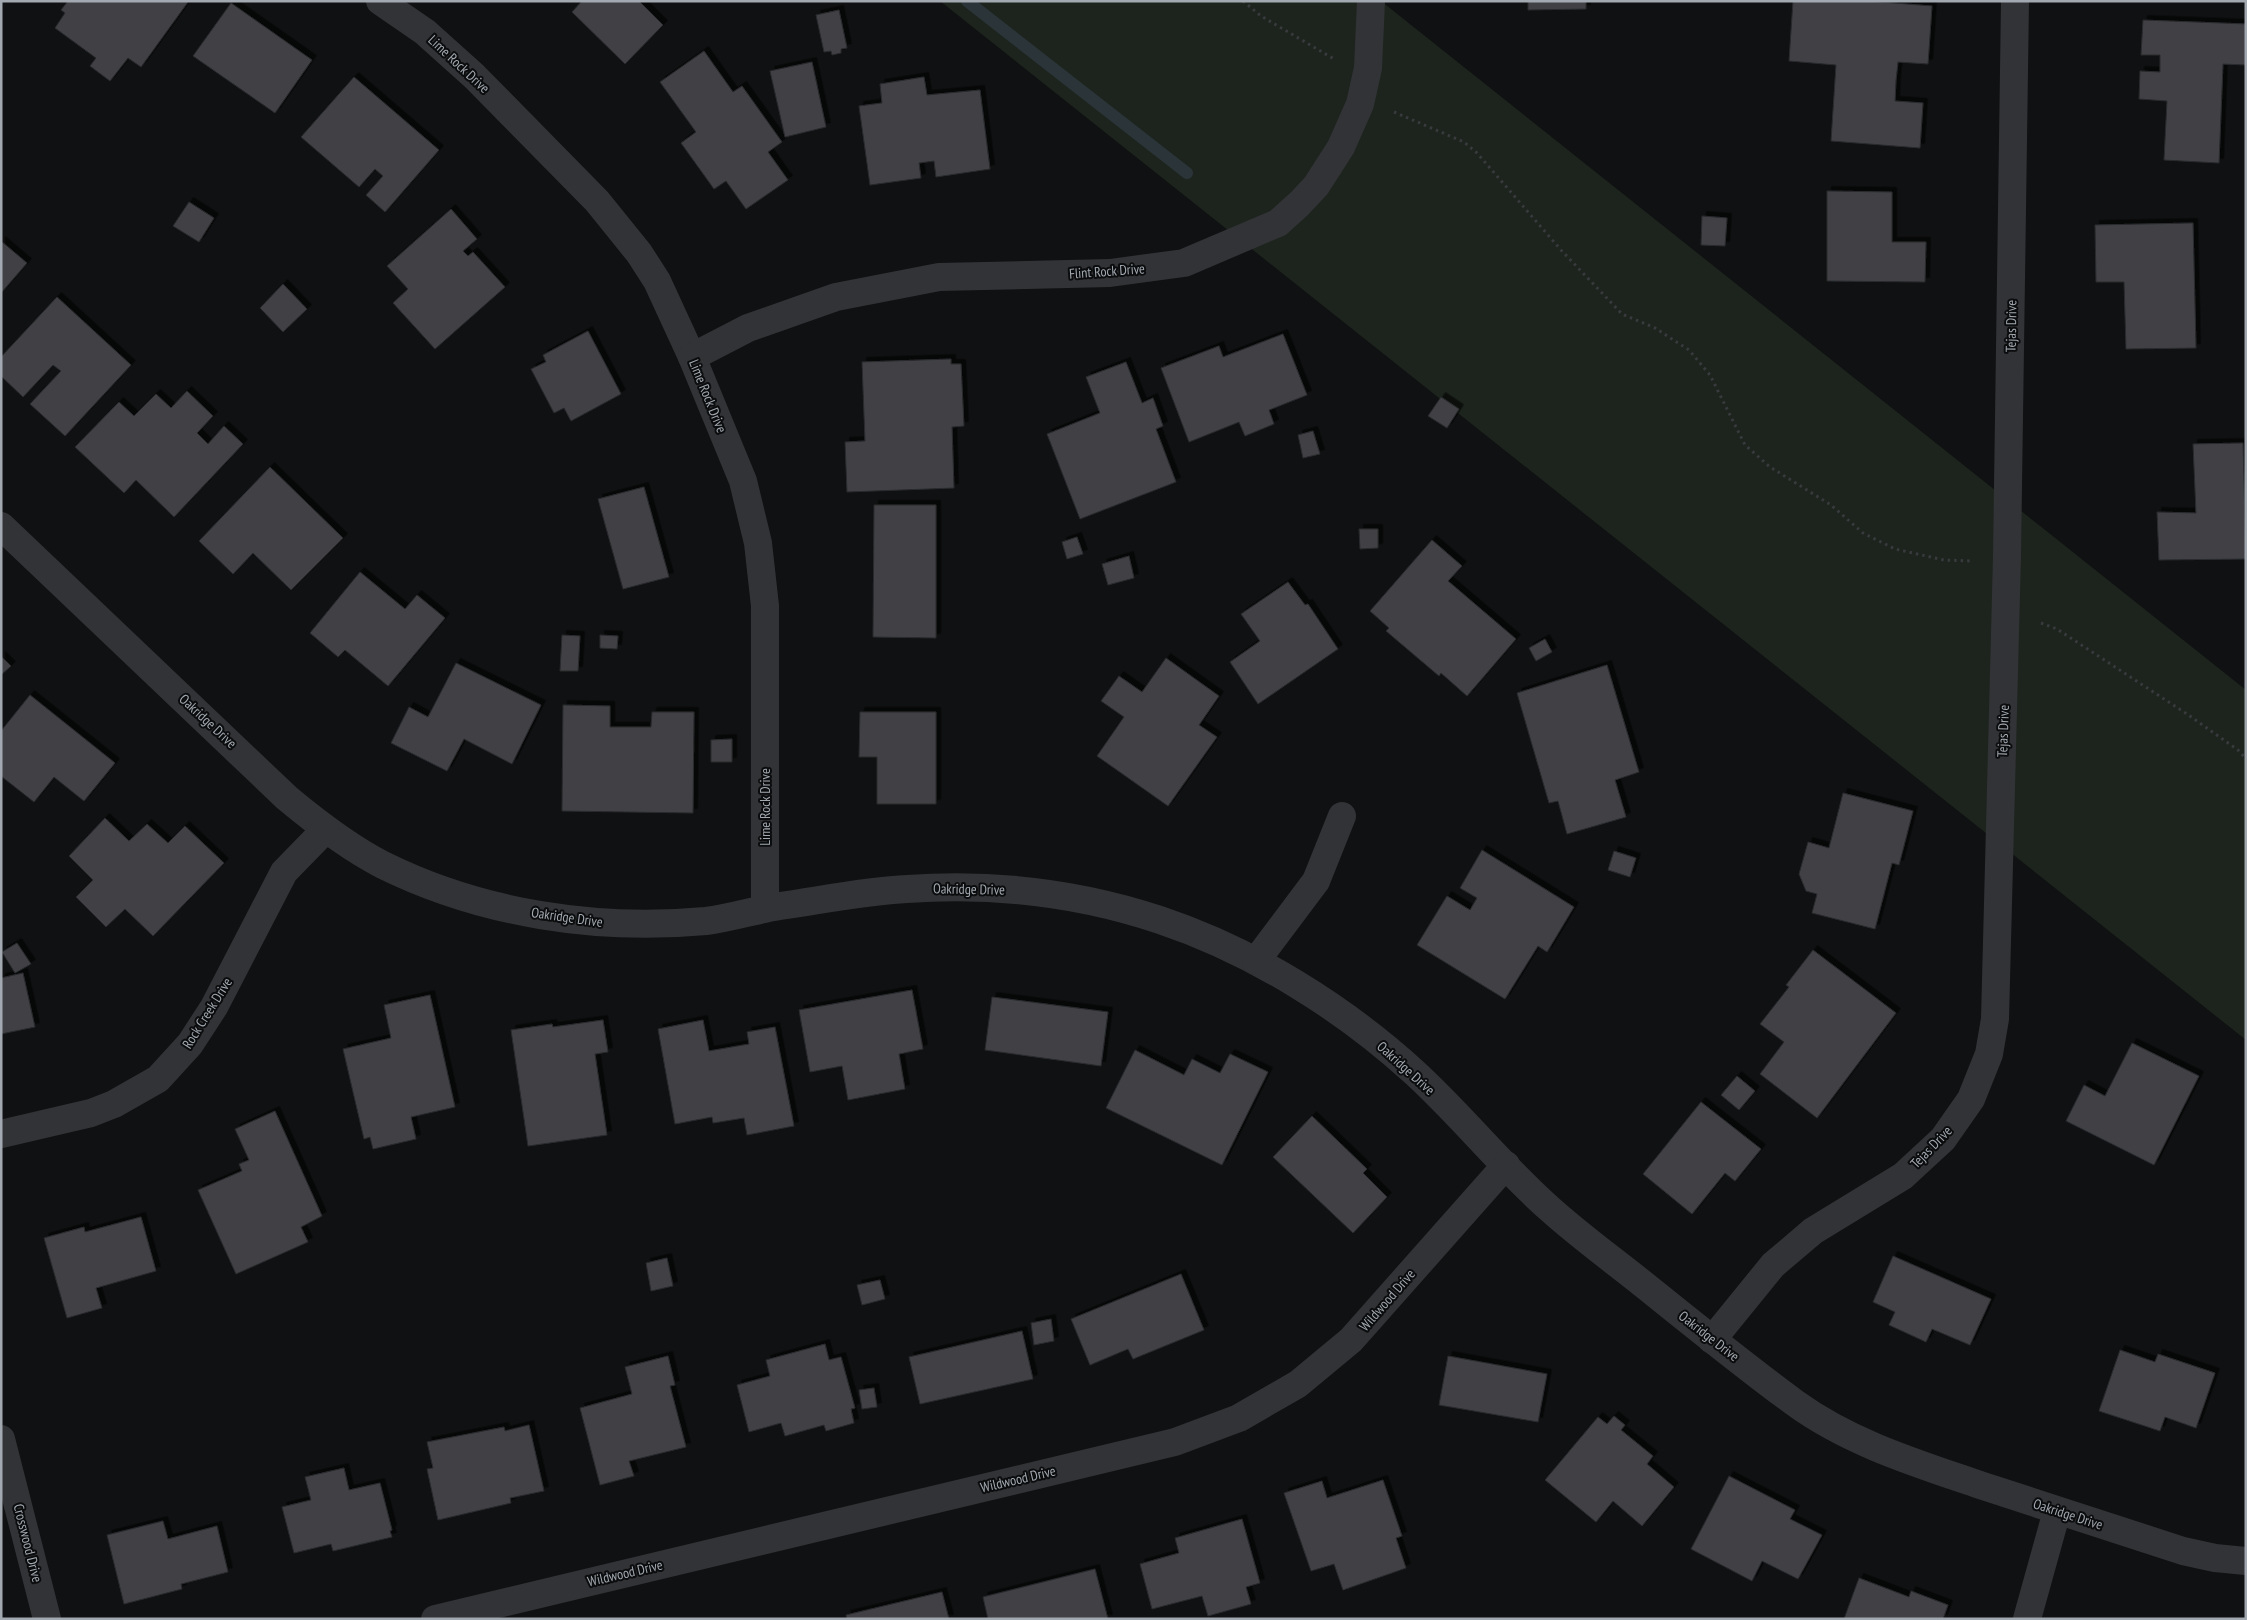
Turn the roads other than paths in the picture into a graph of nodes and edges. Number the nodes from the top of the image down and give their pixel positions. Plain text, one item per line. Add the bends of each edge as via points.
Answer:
1 (380, 1) edge
2 (1371, 1) edge
3 (2015, 1) edge
4 (692, 357) junction
5 (1, 526) edge
6 (1342, 816) dead end
7 (325, 830) junction
8 (765, 908) junction
9 (1256, 961) junction
10 (1, 1134) edge
11 (1506, 1165) junction
12 (1712, 1340) junction
13 (1, 1439) edge
14 (2058, 1511) junction
15 (2246, 1561) edge
16 (47, 1619) edge
17 (435, 1619) edge
18 (2026, 1619) edge

1 - 4 street, Lime Rock Drive via 425,32 474,76 597,201 639,253 657,282
2 - 4 street, Flint Rock Drive via 1368,68 1360,104 1341,147 1316,186 1278,223 1184,263 1110,273 938,277 836,297 748,328
3 - 12 street, Tejas Drive via 2007,556 1995,1018 1989,1054 1971,1099 1943,1139 1903,1176 1813,1231 1773,1265
4 - 8 street, Lime Rock Drive via 743,481 758,542 765,606
5 - 7 street, Oakridge Drive via 287,798
6 - 9 street via 1316,881
7 - 8 street, Oakridge Drive via 379,863 438,890 508,908 592,923 712,920
7 - 10 street, Rock Creek Drive via 284,872 214,1007 190,1044 158,1079 114,1104 90,1113
8 - 9 street, Oakridge Drive via 904,889 971,887 1036,891 1101,902 1166,922
9 - 11 street, Oakridge Drive via 1366,1032 1416,1074
11 - 12 street, Oakridge Drive via 1551,1210
11 - 17 street, Wildwood Drive via 1351,1340 1298,1384 1239,1418 1175,1442
12 - 14 street, Oakridge Drive via 1799,1406 1854,1439 1911,1462
13 - 16 street, Crosswood Drive
14 - 15 street, Oakridge Drive via 2184,1551
14 - 18 street

